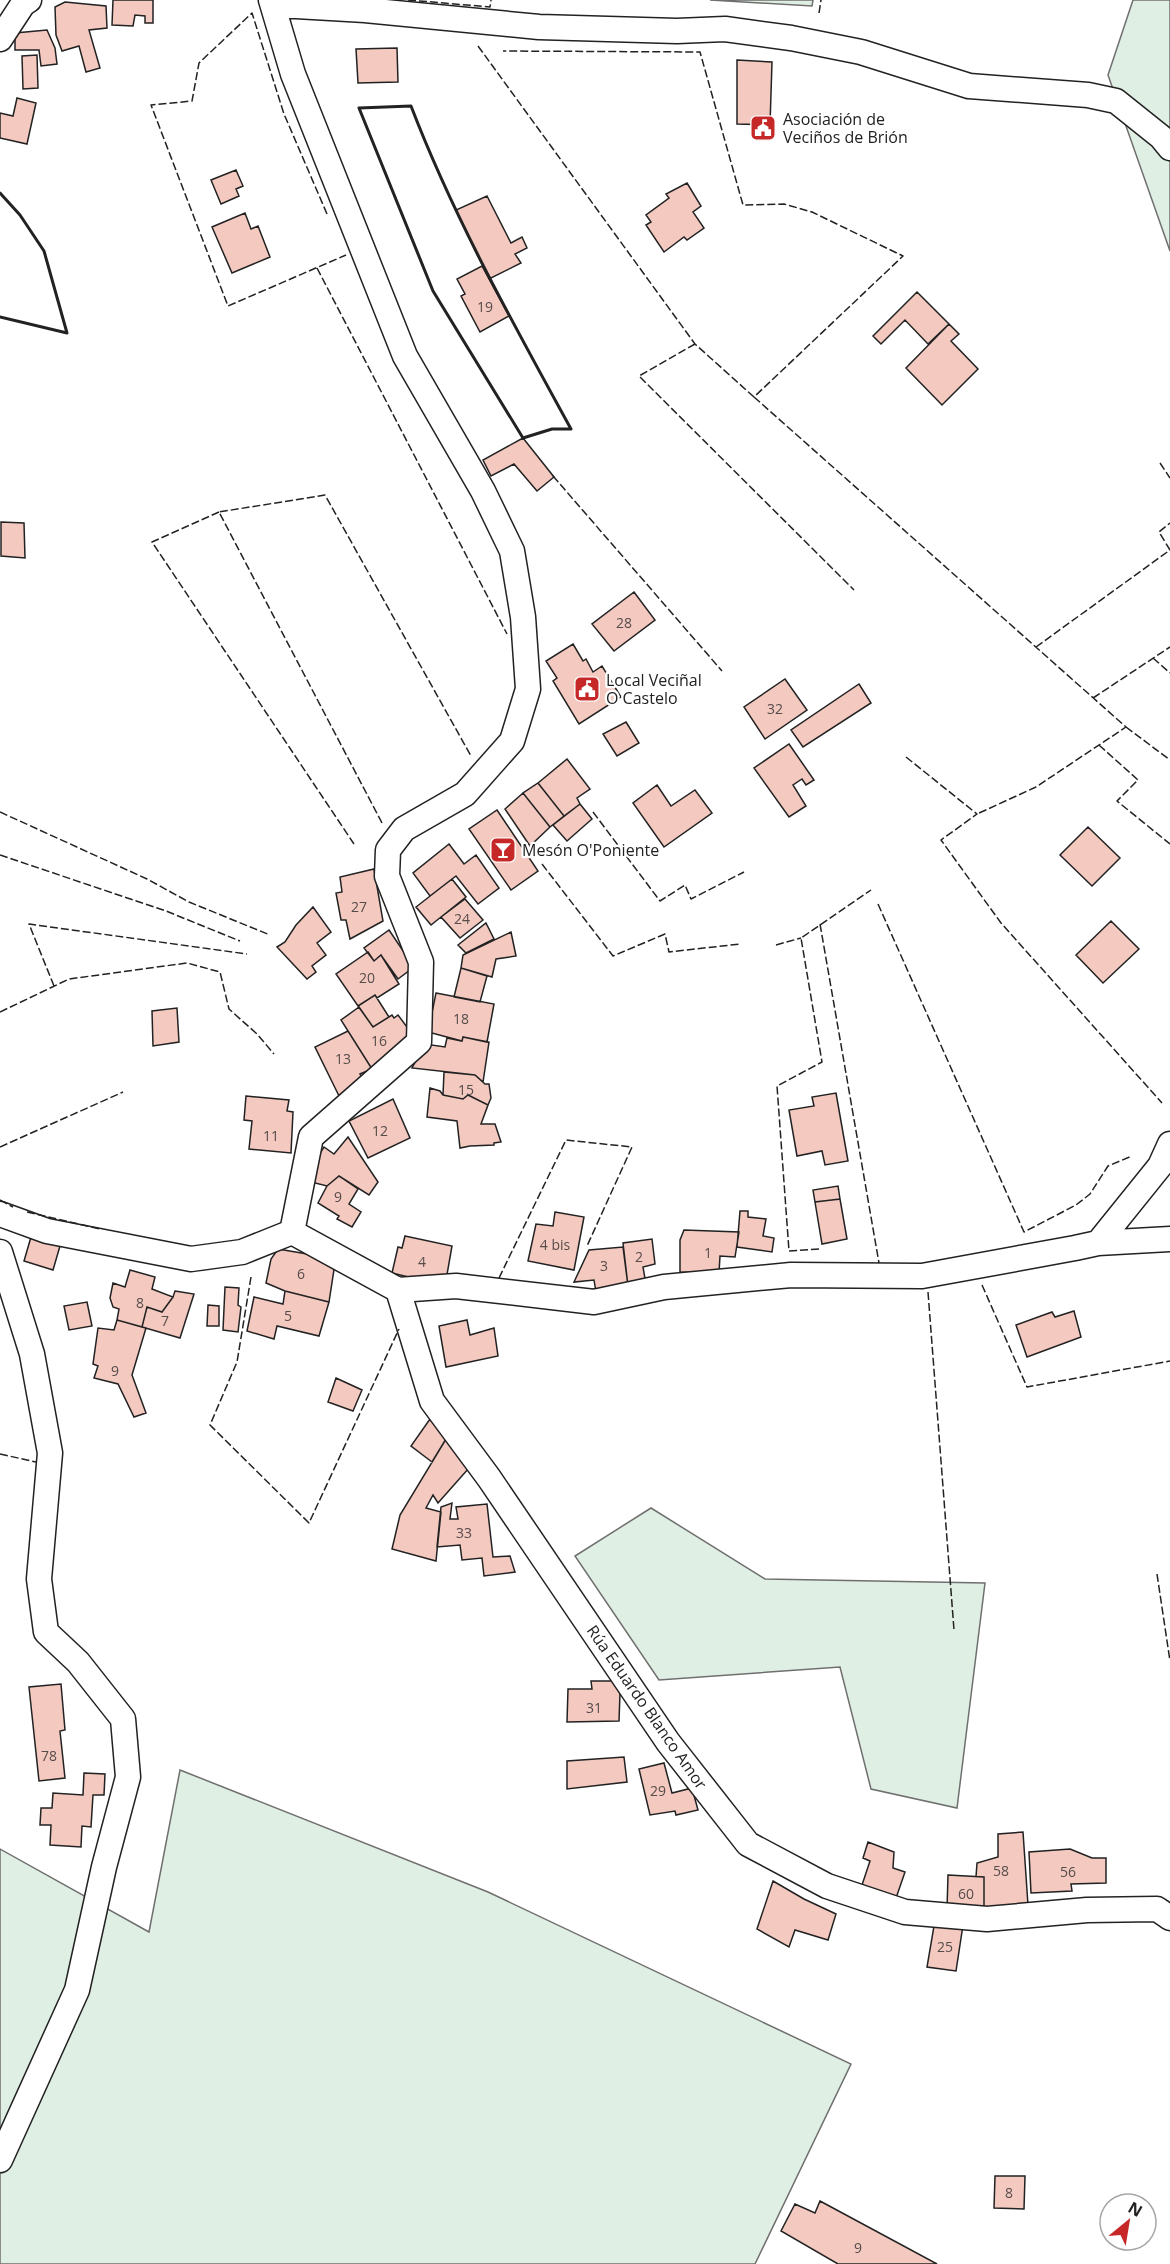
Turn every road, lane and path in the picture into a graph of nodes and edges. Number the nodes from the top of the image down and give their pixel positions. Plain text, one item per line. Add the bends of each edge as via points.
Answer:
1 (29, 0) edge
2 (272, 3) edge
3 (0, 39) edge
4 (1170, 148) edge
5 (1170, 1144) edge
6 (1165, 1174) edge
7 (0, 1214) edge
8 (292, 1232) junction
9 (1170, 1239) edge
10 (1098, 1243) junction
11 (0, 1252) edge
12 (398, 1290) junction
13 (1170, 1918) edge
14 (0, 2160) edge

1 - 3 street
2 - 4 street via 539,27 725,29 791,38 861,52 969,86 1088,94 1116,101 1161,136
2 - 8 street via 293,74 405,356 483,491 512,550 523,617 528,689 512,741 465,794 404,830 388,850 387,876 421,962 419,1042 311,1137
5 - 6 street
6 - 10 street
7 - 8 street via 47,1231 191,1259 242,1252
8 - 12 street
9 - 10 street
10 - 12 street via 922,1276 791,1275 664,1287 594,1302 456,1286
11 - 14 street via 32,1354 50,1453 39,1579 46,1632 78,1662 123,1719 128,1777 76,1990
12 - 13 street, Rúa Eduardo Blanco Amor via 432,1401 489,1478 668,1742 748,1845 827,1886 905,1912 987,1918 1157,1909

